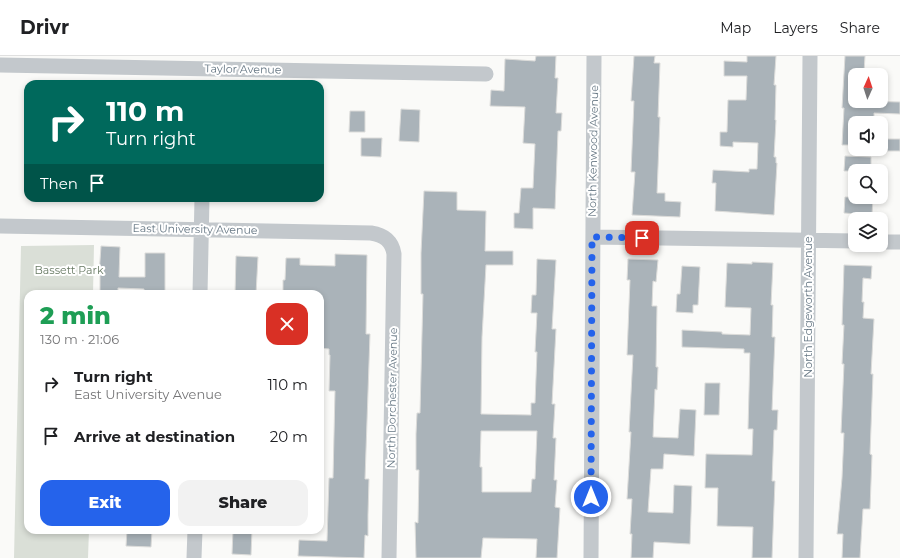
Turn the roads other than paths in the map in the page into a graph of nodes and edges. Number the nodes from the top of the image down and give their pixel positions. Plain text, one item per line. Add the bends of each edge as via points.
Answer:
1 (594, 56) edge
2 (810, 56) edge
3 (0, 65) edge
4 (486, 74) dead end
5 (202, 202) edge
6 (0, 226) edge
7 (201, 229) junction
8 (592, 237) junction
9 (388, 240) joint
10 (808, 241) junction
11 (848, 241) edge
12 (888, 242) edge
13 (900, 242) edge
14 (200, 290) edge
15 (195, 534) edge
16 (194, 558) edge
17 (389, 558) edge
18 (590, 558) edge
19 (806, 558) edge

1 - 8 street, North Kenwood Avenue
2 - 10 street, North Edgeworth Avenue
3 - 4 street, Taylor Avenue
5 - 7 street
6 - 7 street, East University Avenue
7 - 9 street, East University Avenue via 371,233
7 - 14 street
8 - 10 street
8 - 18 street, North Kenwood Avenue
9 - 17 street, North Dorchester Avenue via 394,254
10 - 11 street
10 - 19 street, North Edgeworth Avenue
12 - 13 street
15 - 16 street

